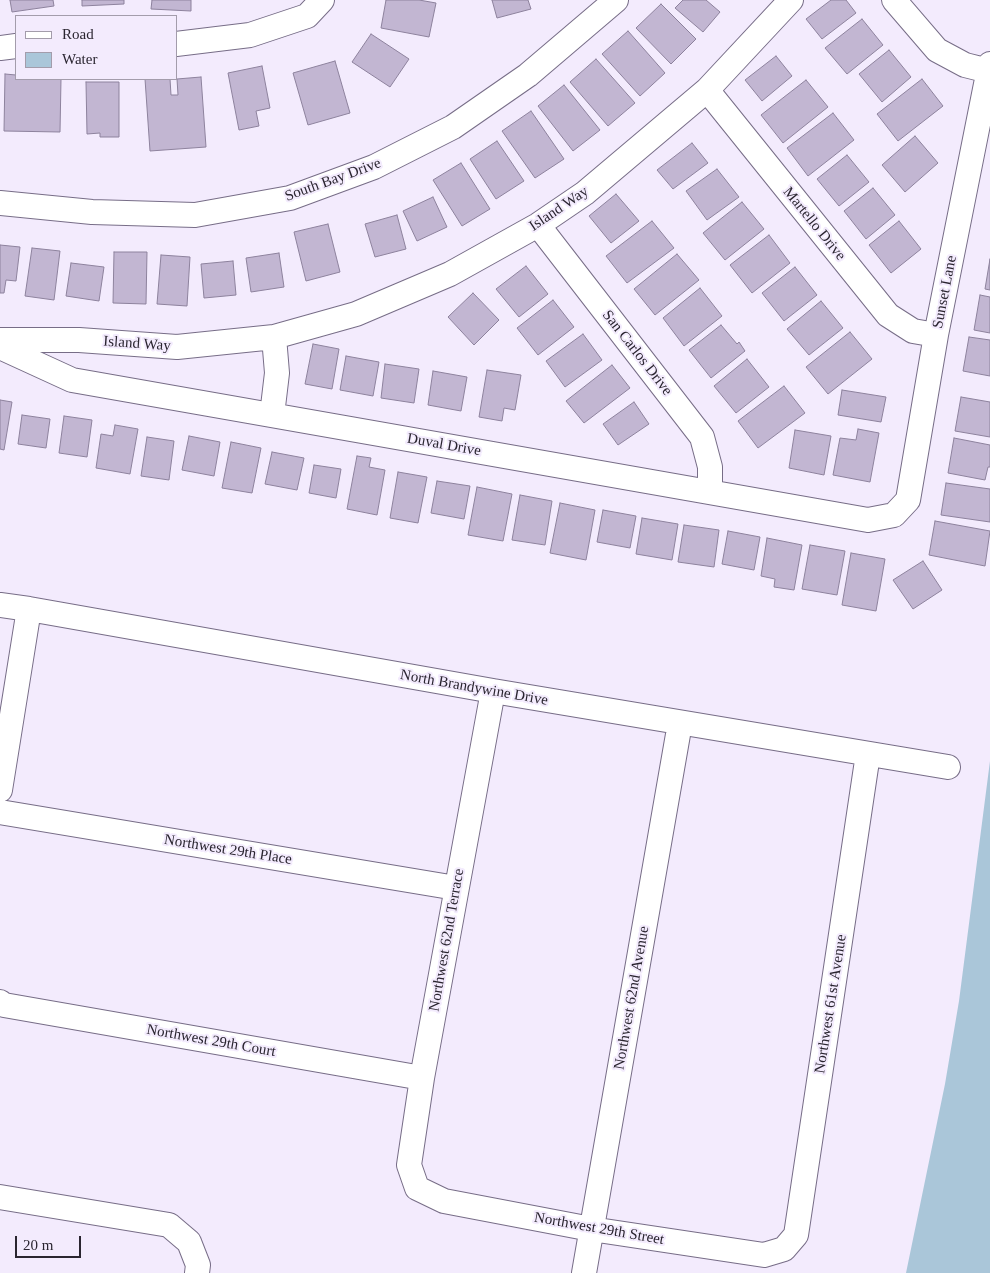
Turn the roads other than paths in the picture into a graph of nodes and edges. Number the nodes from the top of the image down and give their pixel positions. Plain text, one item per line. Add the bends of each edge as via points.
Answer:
1 (322, 0) edge
2 (616, 0) edge
3 (791, 0) edge
4 (894, 0) edge
5 (178, 44) edge
6 (15, 46) edge
7 (0, 48) edge
8 (990, 67) edge
9 (707, 90) junction
10 (0, 203) edge
11 (538, 225) junction
12 (936, 335) junction
13 (274, 337) junction
14 (0, 340) edge
15 (0, 347) edge
16 (272, 415) junction
17 (710, 492) junction
18 (894, 515) joint
19 (0, 605) edge
20 (29, 609) junction
21 (493, 692) junction
22 (680, 723) junction
23 (868, 754) junction
24 (948, 767) dead end
25 (0, 790) edge
26 (0, 812) edge
27 (456, 888) junction
28 (0, 1002) edge
29 (422, 1078) junction
30 (417, 1188) joint
31 (0, 1197) edge
32 (591, 1229) junction
33 (784, 1249) joint
34 (197, 1273) edge
35 (584, 1273) edge

1 - 5 street via 307,16 250,35
2 - 10 street, South Bay Drive via 528,75 453,127 374,166 290,198 195,215 92,212
3 - 9 street, Island Way
4 - 8 street via 937,50 965,64
6 - 7 street
8 - 12 street, Sunset Lane
9 - 11 street, Island Way via 585,193
9 - 12 street, Martello Drive via 888,316 913,330
11 - 13 street, Island Way via 450,274 356,314
11 - 17 street, San Carlos Drive via 702,437 710,467
12 - 18 street, Sunset Lane via 908,500
13 - 14 street, Island Way via 177,347 79,340
13 - 16 street via 277,373
15 - 16 street, Duval Drive via 72,380
16 - 17 street, Duval Drive
17 - 18 street, Duval Drive via 868,520
19 - 20 street, North Brandywine Drive
20 - 21 street, North Brandywine Drive
20 - 25 street
21 - 22 street, North Brandywine Drive
21 - 27 street, Northwest 62nd Terrace
22 - 23 street, North Brandywine Drive
22 - 32 street, Northwest 62nd Avenue
23 - 24 street, North Brandywine Drive
23 - 33 street, Northwest 61st Avenue via 796,1235
26 - 27 street, Northwest 29th Place
27 - 29 street, Northwest 62nd Terrace
28 - 29 street, Northwest 29th Court
29 - 30 street, Northwest 62nd Terrace via 409,1165
30 - 32 street, Northwest 29th Street via 444,1201
31 - 34 street via 169,1225 189,1242 198,1265
32 - 33 street, Northwest 29th Street via 764,1255
32 - 35 street, Northwest 62nd Avenue

